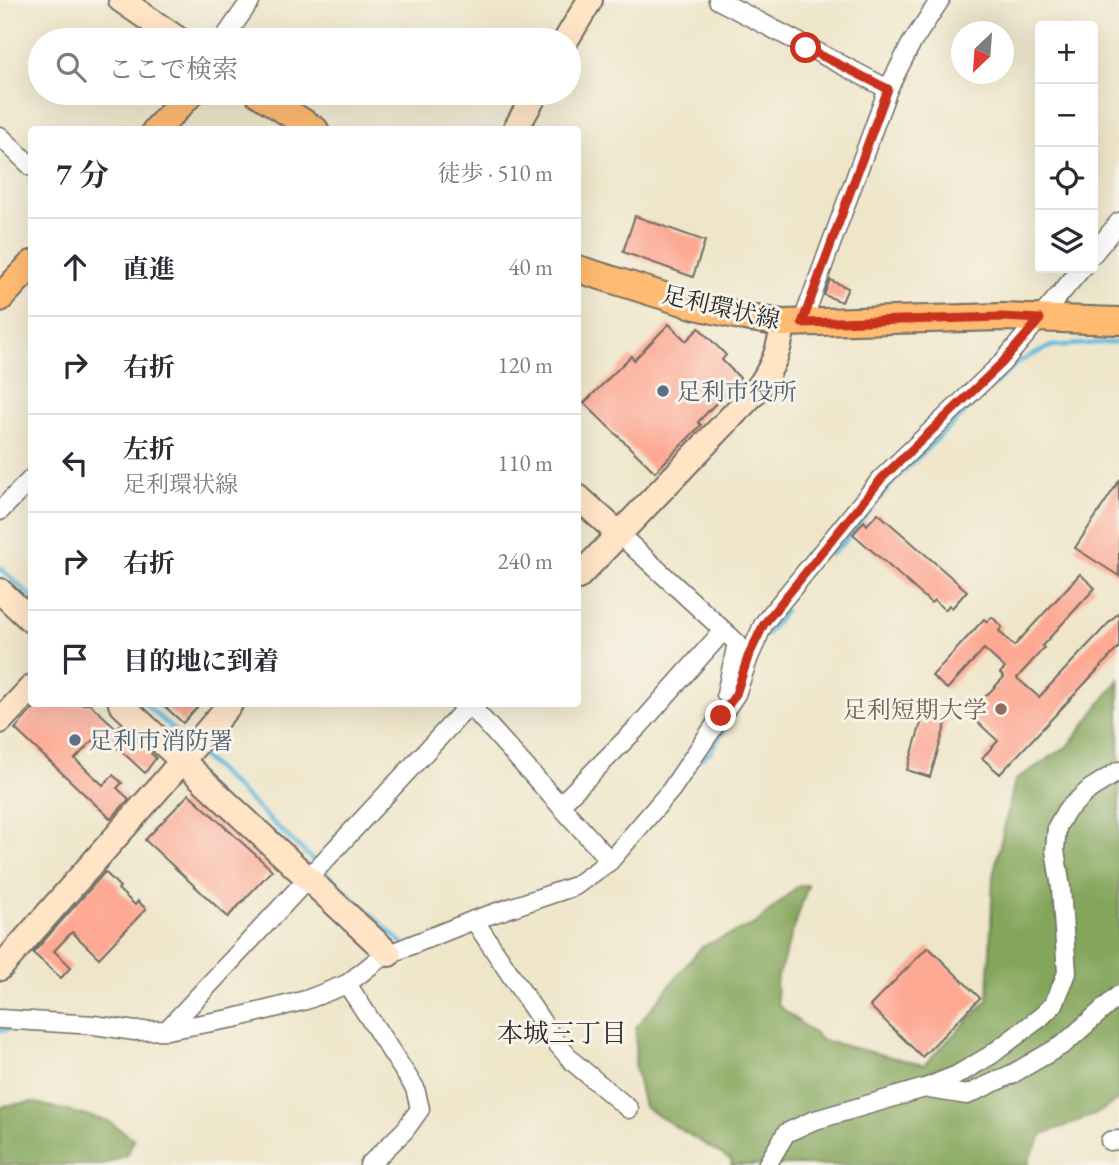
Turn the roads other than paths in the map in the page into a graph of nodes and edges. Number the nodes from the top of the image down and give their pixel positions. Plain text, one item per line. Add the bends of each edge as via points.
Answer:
1 (121, 0) edge
2 (251, 0) edge
3 (590, 0) edge
4 (718, 0) edge
5 (940, 0) edge
6 (161, 28) edge
7 (231, 28) edge
8 (573, 28) edge
9 (888, 89) junction
10 (180, 105) edge
11 (277, 105) edge
12 (529, 105) edge
13 (160, 126) edge
14 (310, 126) edge
15 (517, 126) edge
16 (0, 136) edge
17 (28, 163) edge
18 (1119, 222) edge
19 (1098, 248) edge
20 (28, 268) edge
21 (581, 270) edge
22 (1078, 273) edge
23 (0, 298) edge
24 (1040, 319) junction
25 (1119, 321) edge
26 (793, 323) junction
27 (28, 482) edge
28 (581, 500) edge
29 (0, 511) edge
30 (618, 533) junction
31 (581, 574) edge
32 (0, 591) edge
33 (28, 617) edge
34 (723, 631) junction
35 (28, 691) edge
36 (124, 707) edge
37 (227, 707) edge
38 (467, 707) edge
39 (473, 707) edge
40 (721, 716) junction
41 (0, 721) edge
42 (182, 760) junction
43 (1119, 771) edge
44 (560, 805) junction
45 (610, 861) junction
46 (308, 878) junction
47 (474, 920) junction
48 (390, 954) junction
49 (0, 968) edge
50 (347, 984) junction
51 (1119, 995) edge
52 (0, 1019) edge
53 (167, 1030) junction
54 (925, 1088) junction
55 (629, 1109) dead end
56 (369, 1165) edge
57 (767, 1165) edge

1 - 6 street
2 - 7 street
3 - 8 street
4 - 9 street
5 - 9 street
9 - 26 street
10 - 13 main road
11 - 14 main road
12 - 15 street
16 - 17 street
18 - 19 street
20 - 23 main road
21 - 26 main road, 足利環状線 via 705,309
22 - 24 street
24 - 25 main road, 足利環状線
24 - 26 main road, 足利環状線
24 - 40 street via 1002,363 882,478 764,624 736,694
26 - 30 street via 755,392
27 - 29 street
28 - 30 street
30 - 31 street
30 - 34 street
32 - 33 street
34 - 40 street via 737,643
34 - 44 street via 639,726
35 - 41 street
36 - 42 street
37 - 42 street
38 - 46 street
39 - 44 street
40 - 45 street via 671,790
42 - 46 street
42 - 49 street
43 - 54 street via 1066,811 1057,827 1055,850 1067,973 1054,1004 990,1055
44 - 45 street
45 - 47 street via 575,886
46 - 48 street
46 - 53 street
47 - 48 street
47 - 55 street via 554,1040
48 - 50 street
50 - 53 street via 306,1000
50 - 56 street via 415,1088 420,1110
51 - 54 street via 1064,1044 967,1096
52 - 53 street
54 - 57 street via 786,1133

